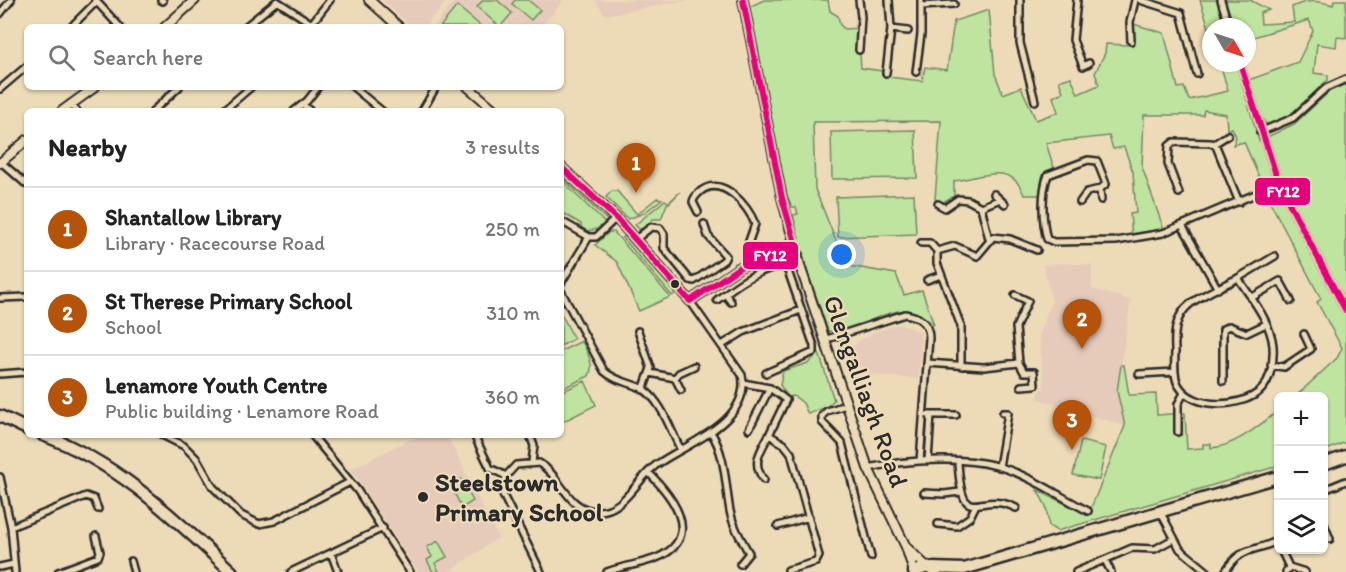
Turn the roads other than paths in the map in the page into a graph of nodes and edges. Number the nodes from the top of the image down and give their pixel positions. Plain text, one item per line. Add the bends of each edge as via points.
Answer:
1 (10, 0) edge
2 (330, 0) edge
3 (369, 0) edge
4 (743, 0) edge
5 (859, 0) edge
6 (889, 0) edge
7 (1020, 0) edge
8 (1077, 0) edge
9 (1135, 0) edge
10 (1140, 0) edge
11 (1221, 0) edge
12 (96, 1) edge
13 (191, 1) edge
14 (921, 3) edge
15 (954, 4) dead end
16 (0, 14) edge
17 (1226, 18) edge
18 (74, 24) edge
19 (117, 24) edge
20 (168, 24) edge
21 (249, 24) edge
22 (310, 24) edge
23 (312, 24) edge
24 (396, 24) edge
25 (891, 29) junction
26 (908, 31) dead end
27 (1131, 41) dead end
28 (860, 50) dead end
29 (1089, 63) dead end
30 (24, 69) edge
31 (916, 72) dead end
32 (1243, 72) edge
33 (886, 73) dead end
34 (1197, 74) dead end
35 (1346, 78) edge
36 (0, 89) edge
37 (90, 90) edge
38 (176, 90) edge
39 (248, 90) edge
40 (316, 90) edge
41 (357, 90) edge
42 (434, 90) edge
43 (472, 90) edge
44 (1035, 101) dead end
45 (70, 104) junction
46 (303, 105) junction
47 (65, 108) edge
48 (74, 108) edge
49 (156, 108) edge
50 (226, 108) edge
51 (298, 108) edge
52 (306, 108) edge
53 (378, 108) edge
54 (424, 108) edge
55 (492, 108) edge
56 (1260, 132) junction
57 (1228, 135) dead end
58 (24, 142) edge
59 (1214, 144) junction
60 (0, 162) edge
61 (564, 170) edge
62 (24, 182) edge
63 (1278, 184) junction
64 (1100, 189) junction
65 (1179, 193) dead end
66 (1101, 200) dead end
67 (1080, 202) dead end
68 (1239, 202) junction
69 (938, 204) dead end
70 (1005, 204) dead end
71 (981, 207) junction
72 (698, 212) dead end
73 (616, 218) junction
74 (564, 223) edge
75 (704, 224) dead end
76 (1184, 227) junction
77 (589, 237) junction
78 (989, 239) junction
79 (1029, 239) dead end
80 (636, 240) junction
81 (921, 243) dead end
82 (1028, 247) junction
83 (797, 250) junction
84 (1037, 250) dead end
85 (937, 251) junction
86 (1275, 256) dead end
87 (757, 261) junction
88 (941, 275) junction
89 (564, 278) edge
90 (1238, 278) junction
91 (927, 280) dead end
92 (1218, 289) junction
93 (725, 294) junction
94 (1015, 295) dead end
95 (24, 297) edge
96 (564, 297) edge
97 (0, 298) edge
98 (1251, 298) junction
99 (717, 300) dead end
100 (690, 301) junction
101 (1291, 301) dead end
102 (731, 302) dead end
103 (801, 310) junction
104 (1346, 311) edge
105 (1266, 324) junction
106 (638, 331) dead end
107 (1304, 334) dead end
108 (824, 339) junction
109 (722, 345) junction
110 (927, 363) junction
111 (1019, 363) junction
112 (1271, 364) junction
113 (694, 366) dead end
114 (961, 366) junction
115 (776, 369) junction
116 (24, 372) edge
117 (1175, 372) junction
118 (650, 373) junction
119 (766, 373) dead end
120 (0, 374) edge
121 (1139, 374) dead end
122 (779, 376) dead end
123 (675, 378) junction
124 (1223, 381) dead end
125 (743, 383) junction
126 (1021, 386) dead end
127 (770, 388) junction
128 (643, 390) junction
129 (681, 390) dead end
130 (1184, 393) junction
131 (846, 405) junction
132 (1003, 412) dead end
133 (923, 414) junction
134 (931, 415) junction
135 (957, 415) dead end
136 (3, 420) edge
137 (24, 428) edge
138 (749, 429) dead end
139 (711, 432) junction
140 (1178, 432) dead end
141 (769, 435) junction
142 (51, 438) edge
143 (168, 438) edge
144 (314, 438) edge
145 (475, 438) edge
146 (531, 438) edge
147 (681, 450) junction
148 (1346, 456) edge
149 (920, 461) junction
150 (928, 461) junction
151 (532, 462) junction
152 (1328, 462) edge
153 (958, 463) junction
154 (999, 467) junction
155 (868, 468) junction
156 (648, 471) junction
157 (506, 476) junction
158 (0, 477) edge
159 (1274, 478) edge
160 (764, 480) dead end
161 (1346, 481) edge
162 (350, 482) junction
163 (1328, 488) edge
164 (960, 492) junction
165 (924, 493) dead end
166 (976, 505) junction
167 (1016, 508) dead end
168 (98, 509) dead end
169 (1088, 511) dead end
170 (1160, 511) junction
171 (809, 516) junction
172 (938, 524) dead end
173 (778, 525) dead end
174 (11, 527) junction
175 (383, 528) junction
176 (1328, 535) edge
177 (96, 536) dead end
178 (1173, 539) junction
179 (1330, 539) dead end
180 (1274, 543) edge
181 (906, 547) junction
182 (877, 549) dead end
183 (331, 553) junction
184 (1283, 554) edge
185 (1105, 560) junction
186 (131, 561) dead end
187 (14, 564) junction
188 (740, 564) dead end
189 (0, 567) edge
190 (932, 569) edge
191 (409, 570) edge
192 (788, 570) dead end
193 (962, 570) edge
194 (1288, 570) edge
195 (1203, 571) edge
196 (15, 572) edge
197 (58, 572) edge
198 (134, 572) edge
199 (232, 572) edge
200 (291, 572) edge
201 (338, 572) edge
202 (401, 572) edge
203 (541, 572) edge
204 (607, 572) edge
205 (914, 572) edge
206 (1076, 572) edge
207 (1111, 572) edge
208 (1225, 572) edge
209 (1305, 572) edge

1 - 16 street
2 - 23 street
3 - 24 main road
4 - 83 main road, Glengalliagh Road via 782,198
5 - 28 street
6 - 25 street
7 - 44 street via 1020,43
8 - 29 street via 1073,40 1083,66
9 - 27 street
10 - 34 street via 1181,13
11 - 17 street
12 - 18 street
12 - 19 street
13 - 20 main road
14 - 15 street
14 - 31 street
21 - 22 street via 277,1
25 - 26 street
25 - 33 street
30 - 36 street
32 - 56 street
35 - 56 street via 1326,88 1293,118
37 - 45 main road
38 - 49 street
39 - 50 street
40 - 46 street
41 - 53 street
42 - 54 street
43 - 55 main road
45 - 47 main road
45 - 48 street
46 - 51 street
46 - 52 street
56 - 63 street
57 - 59 street
58 - 60 main road
59 - 65 street via 1174,142 1169,146 1168,164
59 - 68 street
60 - 62 street
61 - 73 main road
63 - 68 street
63 - 104 street
64 - 66 street
64 - 67 street via 1087,192
64 - 76 street via 1106,184 1097,161 1088,160 1048,175 1044,183 1047,239 1116,241
68 - 76 street
69 - 71 street via 945,208 958,199
70 - 71 street via 996,197
71 - 78 street
72 - 87 street via 693,202 696,195 715,185 726,190 751,213 755,224 749,241
73 - 77 street via 596,237
73 - 80 main road
74 - 77 street
75 - 80 street via 708,236 726,256 694,281 664,248 660,228 651,227
76 - 92 street
77 - 89 street
78 - 82 street via 1003,237
78 - 85 street via 977,256 955,246
79 - 82 street
80 - 100 main road
81 - 85 street via 930,243
82 - 84 street
83 - 87 main road
83 - 108 main road, Glengalliagh Road
85 - 88 street
86 - 90 street
87 - 100 main road via 740,267
88 - 91 street
88 - 114 street via 961,326
90 - 92 street
90 - 98 street
92 - 117 street via 1190,304 1178,320 1174,329
93 - 99 street
93 - 102 street
93 - 103 street via 748,278 782,266 788,270
94 - 111 street via 1028,301 1016,327
95 - 97 street
96 - 128 street via 604,371 614,380
98 - 101 street via 1280,281
98 - 105 street
100 - 109 street
103 - 109 street via 743,332
103 - 115 street via 814,352
105 - 112 street via 1273,347
105 - 124 street via 1247,333 1229,326 1223,329
106 - 118 street via 646,348
107 - 112 street via 1311,349 1284,367
108 - 110 street via 905,314 914,315 929,333
108 - 131 main road, Glengalliagh Road
109 - 125 street via 736,363
110 - 114 street
110 - 133 street
111 - 114 street
111 - 126 street via 1024,372 1034,372 1035,385
112 - 130 street via 1263,388 1250,398 1205,403
113 - 123 street
115 - 119 street
115 - 122 street
116 - 120 street
117 - 121 street
117 - 130 street
118 - 123 street
118 - 128 street
123 - 129 street
125 - 127 street
125 - 139 street via 728,417
127 - 138 street
127 - 141 street via 784,397 786,403
128 - 147 street via 655,400
130 - 140 street via 1178,404
131 - 155 main road, Glengalliagh Road
131 - 182 street via 827,411 822,422 842,443 870,554
132 - 154 street via 1008,413
133 - 134 street
133 - 149 street
134 - 135 street
134 - 150 street
136 - 137 highway
139 - 147 street
139 - 188 street via 723,459 736,534 749,553
141 - 160 street via 755,464
141 - 171 street via 789,450
142 - 199 highway via 83,451 119,474
143 - 162 street via 197,459 213,487 242,515 259,524 274,521
144 - 162 street
145 - 157 street via 490,468
146 - 151 street
147 - 156 street
148 - 152 highway
149 - 150 street
149 - 155 street
150 - 153 street
151 - 156 street via 544,466 577,504 594,512 615,506
151 - 157 street via 516,465
153 - 154 street
153 - 164 street
154 - 169 street
155 - 181 main road, Glengalliagh Road
156 - 204 street via 677,507 681,518 679,537 661,556
157 - 203 street via 503,495
158 - 174 street
159 - 170 highway
161 - 163 street
162 - 175 street
164 - 165 street
164 - 166 street via 969,504
166 - 167 street via 997,501
166 - 172 street via 970,517 957,526
168 - 174 street via 94,499 86,496
170 - 178 street
170 - 193 highway
171 - 173 street
171 - 192 street via 818,559
174 - 187 street
175 - 183 street
175 - 191 street
176 - 179 street
177 - 197 street via 98,557
178 - 185 street via 1155,549 1132,548
178 - 195 street
180 - 208 street via 1251,548
181 - 190 main road, Glengalliagh Road
181 - 205 main road, Glengalliagh Road
183 - 200 street
183 - 201 street
184 - 194 street
185 - 206 street
185 - 207 street
186 - 198 street
187 - 189 street
187 - 196 street
190 - 193 highway
190 - 205 highway
191 - 202 street
194 - 209 street

